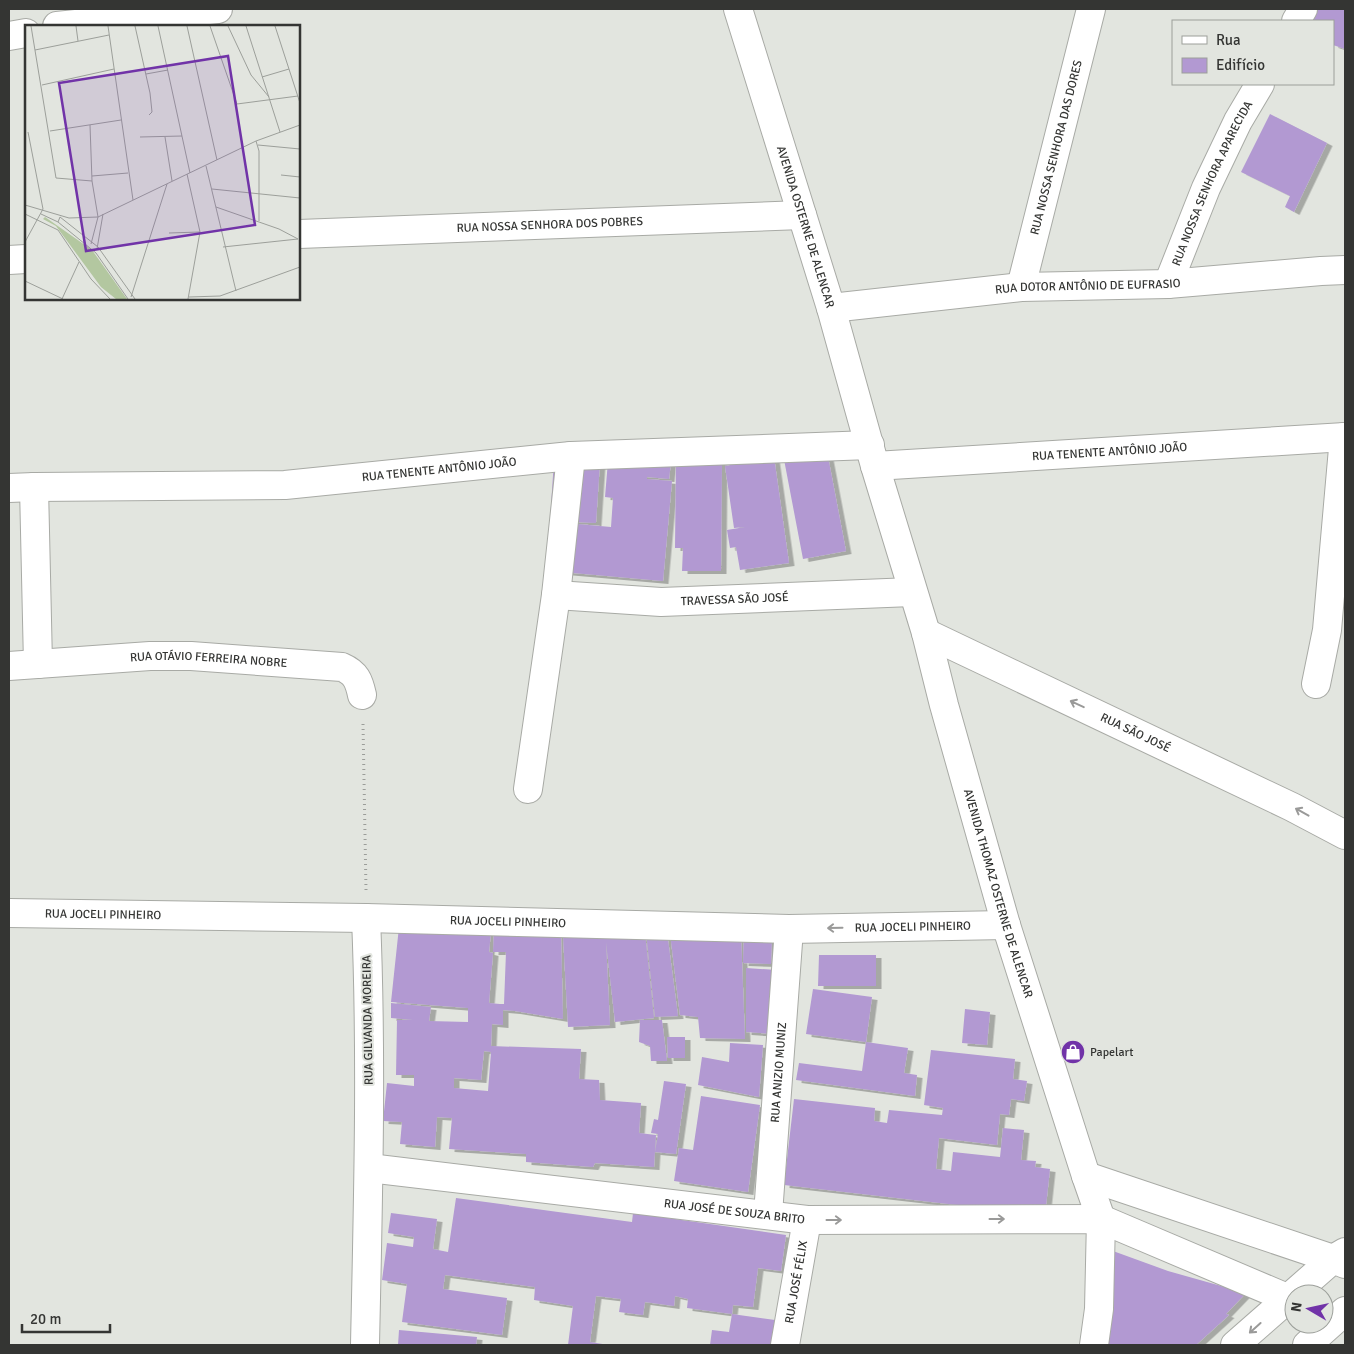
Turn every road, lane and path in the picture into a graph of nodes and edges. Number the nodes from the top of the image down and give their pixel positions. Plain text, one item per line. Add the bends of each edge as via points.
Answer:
1 (218, 9) edge
2 (738, 9) edge
3 (1091, 9) edge
4 (1303, 9) edge
5 (1297, 20) edge
6 (66, 25) edge
7 (25, 32) edge
8 (9, 36) edge
9 (1259, 85) edge
10 (802, 215) junction
11 (300, 234) edge
12 (25, 259) edge
13 (9, 260) edge
14 (1345, 270) edge
15 (1168, 284) junction
16 (1021, 287) junction
17 (831, 308) junction
18 (1345, 437) edge
19 (872, 455) junction
20 (572, 456) junction
21 (21, 488) edge
22 (912, 592) junction
23 (556, 595) junction
24 (926, 633) junction
25 (38, 664) junction
26 (9, 666) edge
27 (1316, 684) dead end
28 (362, 694) joint
29 (528, 789) dead end
30 (1345, 835) edge
31 (9, 913) edge
32 (366, 918) junction
33 (1006, 925) junction
34 (790, 929) junction
35 (369, 1168) junction
36 (1086, 1176) junction
37 (768, 1214) junction
38 (1102, 1219) junction
39 (808, 1220) junction
40 (1341, 1258) edge
41 (1310, 1284) edge
42 (1284, 1297) edge
43 (1284, 1306) edge
44 (1335, 1315) edge
45 (365, 1345) edge
46 (785, 1345) edge
47 (1094, 1345) edge
48 (1236, 1345) edge
49 (1307, 1345) edge

1 - 6 main road
2 - 10 main road, AVENIDA OSTERNE DE ALENCAR
3 - 16 main road, RUA NOSSA SENHORA DAS DORES
4 - 5 main road
7 - 8 main road
9 - 15 main road, RUA NOSSA SENHORA APARECIDA via 1206,188
10 - 11 main road, RUA NOSSA SENHORA DOS POBRES
10 - 17 main road, AVENIDA OSTERNE DE ALENCAR
12 - 13 main road
14 - 15 main road, RUA DOTOR ANTÔNIO DE EUFRASIO
15 - 16 main road, RUA DOTOR ANTÔNIO DE EUFRASIO
16 - 17 main road, RUA DOTOR ANTÔNIO DE EUFRASIO
17 - 19 main road, AVENIDA OSTERNE DE ALENCAR
18 - 19 main road, RUA TENENTE ANTÔNIO JOÃO via 1266,443
18 - 27 main road via 1327,630
19 - 20 main road, RUA TENENTE ANTÔNIO JOÃO
19 - 22 main road, AVENIDA THOMAZ OSTERNE DE ALENCAR
20 - 21 main road, RUA TENENTE ANTÔNIO JOÃO via 285,484
20 - 23 main road
21 - 25 main road
22 - 23 main road, TRAVESSA SÃO JOSÉ via 661,602
22 - 24 main road, AVENIDA THOMAZ OSTERNE DE ALENCAR
23 - 29 main road
30 -> 24 main road, RUA SÃO JOSÉ
24 - 33 main road, AVENIDA THOMAZ OSTERNE DE ALENCAR
25 - 26 main road, RUA OTÁVIO FERREIRA NOBRE
25 - 28 main road, RUA OTÁVIO FERREIRA NOBRE via 191,656 342,667 352,671
28 - 32 path
31 - 32 main road, RUA JOCELI PINHEIRO
32 - 34 main road, RUA JOCELI PINHEIRO
32 - 35 main road, RUA GILVANDA MOREIRA
33 -> 34 main road, RUA JOCELI PINHEIRO
33 - 36 main road, AVENIDA THOMAZ OSTERNE DE ALENCAR
34 - 37 main road, RUA ANIZIO MUNIZ
35 - 37 main road, RUA JOSÉ DE SOUZA BRITO
35 - 45 main road, RUA GILVANDA MOREIRA
36 - 38 main road, AVENIDA THOMAZ OSTERNE DE ALENCAR
36 - 40 main road
37 - 39 main road, RUA JOSÉ DE SOUZA BRITO
39 -> 38 main road, RUA JOSÉ DE SOUZA BRITO
38 - 42 main road
38 - 47 main road, AVENIDA THOMAZ OSTERNE DE ALENCAR
39 - 46 main road, RUA JOSÉ FÉLIX
40 - 41 main road
43 -> 48 main road
44 - 49 main road

